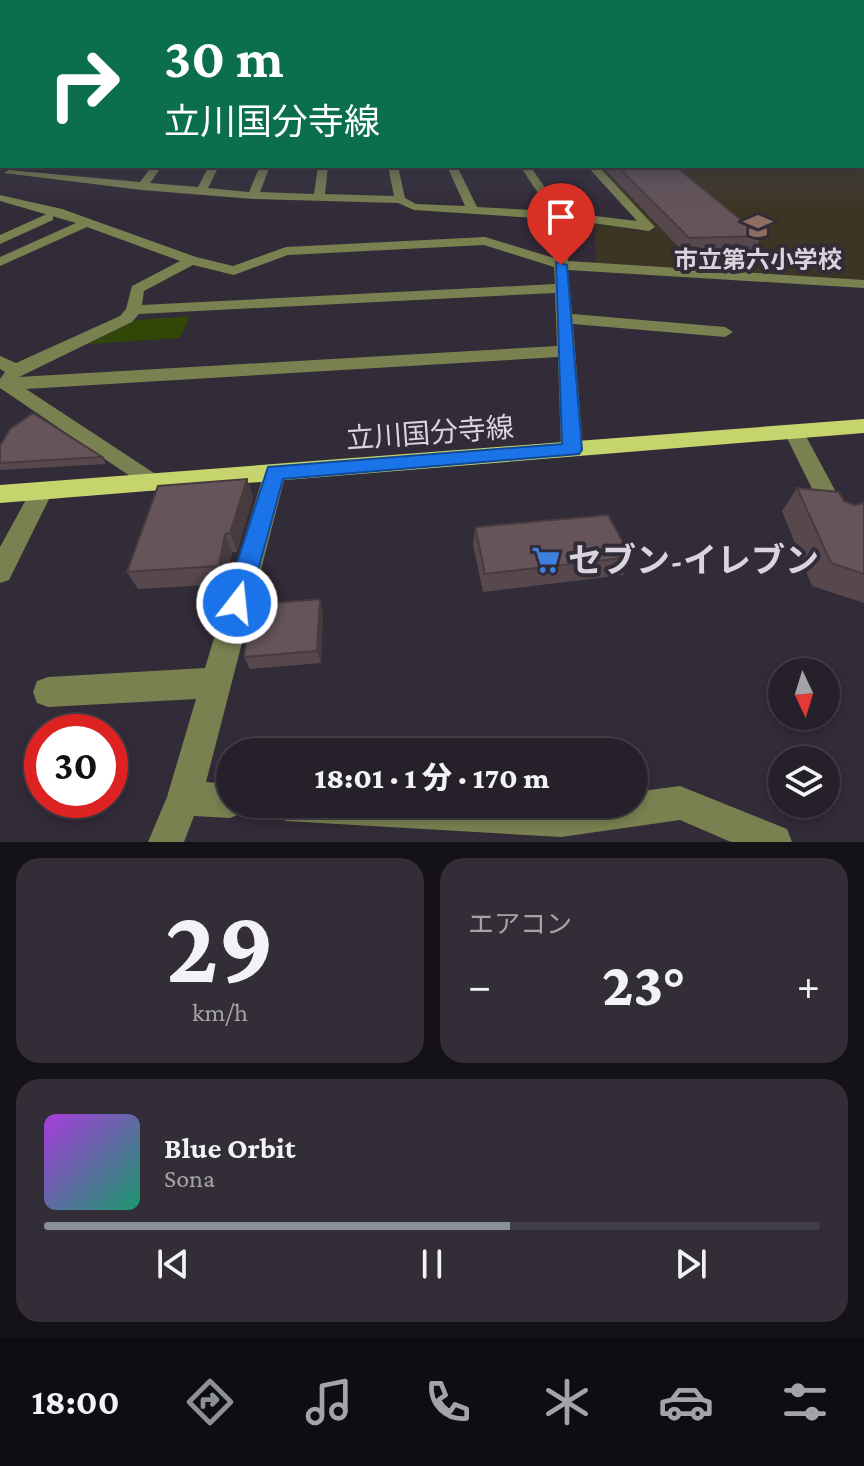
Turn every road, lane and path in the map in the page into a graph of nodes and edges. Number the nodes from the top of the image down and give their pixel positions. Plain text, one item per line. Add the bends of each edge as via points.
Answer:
1 (104, 168) edge
2 (156, 168) edge
3 (213, 168) edge
4 (264, 168) edge
5 (323, 168) edge
6 (393, 168) edge
7 (453, 168) edge
8 (526, 168) edge
9 (594, 168) edge
10 (4, 175) edge
11 (91, 182) junction
12 (142, 187) junction
13 (201, 192) junction
14 (253, 196) junction
15 (0, 198) edge
16 (319, 198) junction
17 (400, 200) junction
18 (473, 211) junction
19 (558, 215) junction
20 (49, 217) dead end
21 (87, 222) junction
22 (0, 240) edge
23 (191, 260) junction
24 (0, 262) edge
25 (561, 265) junction
26 (864, 284) edge
27 (562, 288) junction
28 (134, 310) junction
29 (564, 318) junction
30 (725, 332) dead end
31 (566, 351) junction
32 (7, 372) edge
33 (864, 426) edge
34 (794, 432) junction
35 (572, 450) junction
36 (275, 473) junction
37 (152, 483) junction
38 (42, 491) junction
39 (0, 494) edge
40 (837, 516) edge
41 (0, 572) edge
42 (214, 683) junction
43 (48, 692) dead end
44 (184, 798) junction
45 (216, 800) edge
46 (648, 807) edge
47 (543, 818) edge
48 (568, 818) edge
49 (166, 842) edge
50 (774, 842) edge

1 - 11 street
2 - 12 street
3 - 13 street
4 - 14 street
5 - 16 street
6 - 17 street
7 - 18 street
8 - 19 street
9 - 19 street via 649,227
10 - 11 street
11 - 12 street
12 - 13 street
13 - 14 street
14 - 16 street
15 - 21 street
16 - 17 street
17 - 18 street via 414,207
18 - 19 street
19 - 25 street
20 - 22 street
21 - 23 street
21 - 24 street
23 - 25 street via 234,271 286,251 485,241
23 - 28 street via 137,289
25 - 26 street
25 - 27 street
27 - 28 street
27 - 29 street
28 - 32 street via 126,319
29 - 30 street
29 - 31 street
31 - 32 street
31 - 35 street
32 - 37 street
33 - 34 main road, 立川国分寺線
34 - 35 main road, 立川国分寺線
34 - 40 street
35 - 36 main road, 立川国分寺線
36 - 37 main road, 立川国分寺線
36 - 42 street
37 - 38 main road, 立川国分寺線
38 - 39 main road, 立川国分寺線
38 - 41 street
42 - 43 street
42 - 44 street
44 - 45 street
44 - 49 street
46 - 50 street via 680,803
47 - 48 street

